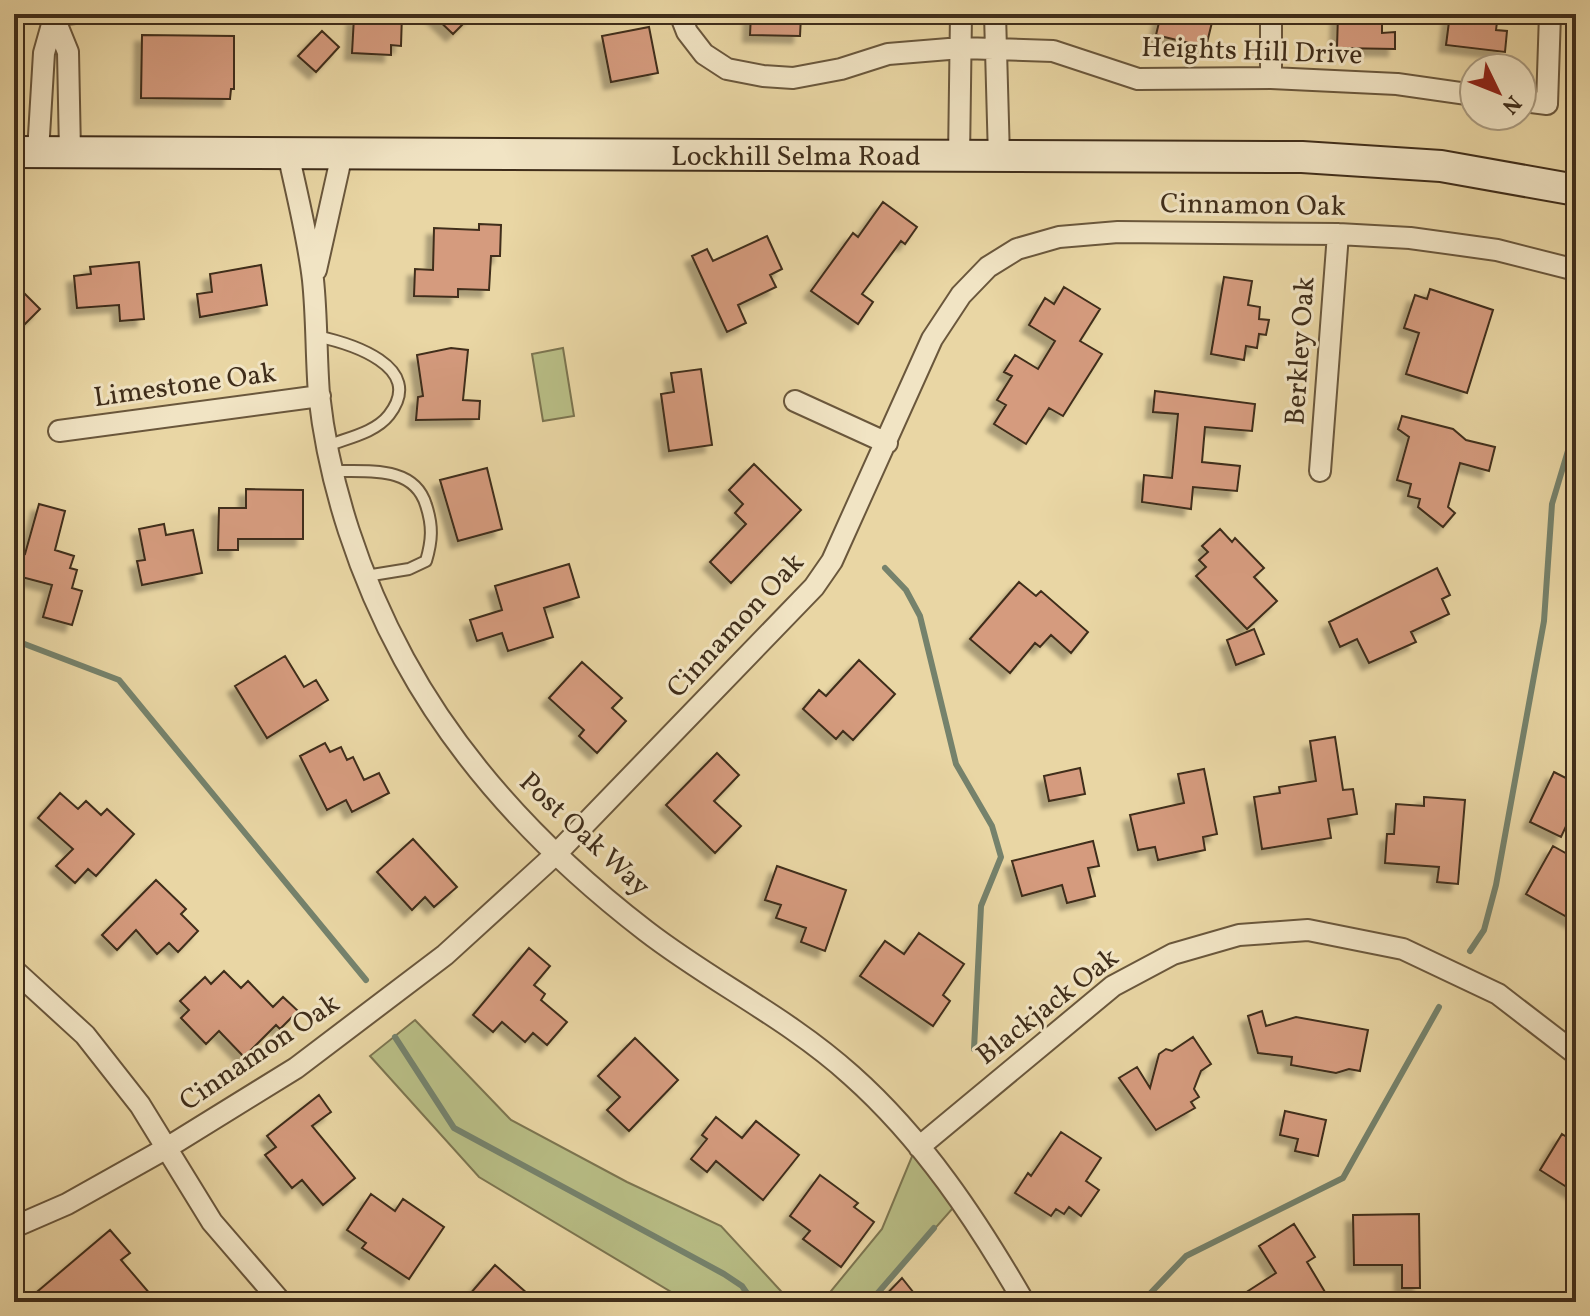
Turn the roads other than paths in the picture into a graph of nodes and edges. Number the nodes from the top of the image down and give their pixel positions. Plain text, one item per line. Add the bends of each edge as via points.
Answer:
1 (116, 14) edge
2 (680, 14) edge
3 (961, 14) edge
4 (995, 14) edge
5 (1271, 14) edge
6 (1550, 14) edge
7 (55, 17) edge
8 (961, 48) junction
9 (996, 49) junction
10 (1271, 78) junction
11 (1458, 93) edge
12 (1538, 103) edge
13 (26, 152) edge
14 (70, 152) junction
15 (288, 153) junction
16 (342, 154) junction
17 (959, 158) junction
18 (999, 158) junction
19 (1576, 190) edge
20 (1338, 234) junction
21 (1576, 270) edge
22 (313, 282) junction
23 (316, 336) junction
24 (320, 396) junction
25 (795, 401) dead end
26 (59, 431) dead end
27 (887, 443) junction
28 (327, 446) junction
29 (333, 471) junction
30 (1320, 471) dead end
31 (366, 576) junction
32 (557, 853) junction
33 (14, 970) edge
34 (1576, 1054) edge
35 (919, 1147) junction
36 (165, 1149) junction
37 (14, 1227) edge
38 (281, 1302) edge
39 (1024, 1302) edge

1 - 7 lane
2 - 8 street, Heights Hill Drive via 704,54 727,69 763,76 793,78 888,54
3 - 8 street
4 - 9 street
5 - 10 street
6 - 12 street via 1547,104
7 - 13 street
7 - 14 street via 68,52
8 - 9 street, Heights Hill Drive
8 - 17 street
9 - 10 street, Heights Hill Drive via 1053,51 1138,79
9 - 18 street
10 - 11 street, Heights Hill Drive
13 - 14 main road, Lockhill Selma Road
14 - 15 main road, Lockhill Selma Road
15 - 16 main road, Lockhill Selma Road
15 - 22 street, Post Oak Way
16 - 17 main road, Lockhill Selma Road
16 - 22 street, Post Oak Way
17 - 18 main road, Lockhill Selma Road
18 - 19 main road, Lockhill Selma Road via 1302,157 1441,166
20 - 21 street, Cinnamon Oak via 1497,250
20 - 27 street, Cinnamon Oak via 1118,232 1059,237 1017,249 988,267 954,306 932,339
20 - 30 street, Berkley Oak
22 - 23 street, Post Oak Way
23 - 24 street, Post Oak Way
23 - 28 lane via 374,354 393,373 398,394 389,415 372,429
24 - 26 street, Limestone Oak
24 - 28 street, Post Oak Way
25 - 27 street
27 - 32 street, Cinnamon Oak via 832,561 814,587
28 - 29 street, Post Oak Way
29 - 31 street, Post Oak Way
29 - 31 lane via 392,473 422,490 431,521 426,561
31 - 32 street, Post Oak Way via 403,658 442,722 487,782
32 - 35 street, Post Oak Way via 648,933 852,1075
32 - 36 street, Cinnamon Oak via 445,955 296,1068
33 - 36 street via 85,1035 140,1105
34 - 35 street, Blackjack Oak via 1498,994 1403,949 1308,930 1239,935 1173,954 1113,986
35 - 39 street, Post Oak Way via 974,1219
36 - 37 street, Cinnamon Oak
36 - 38 street via 212,1222

